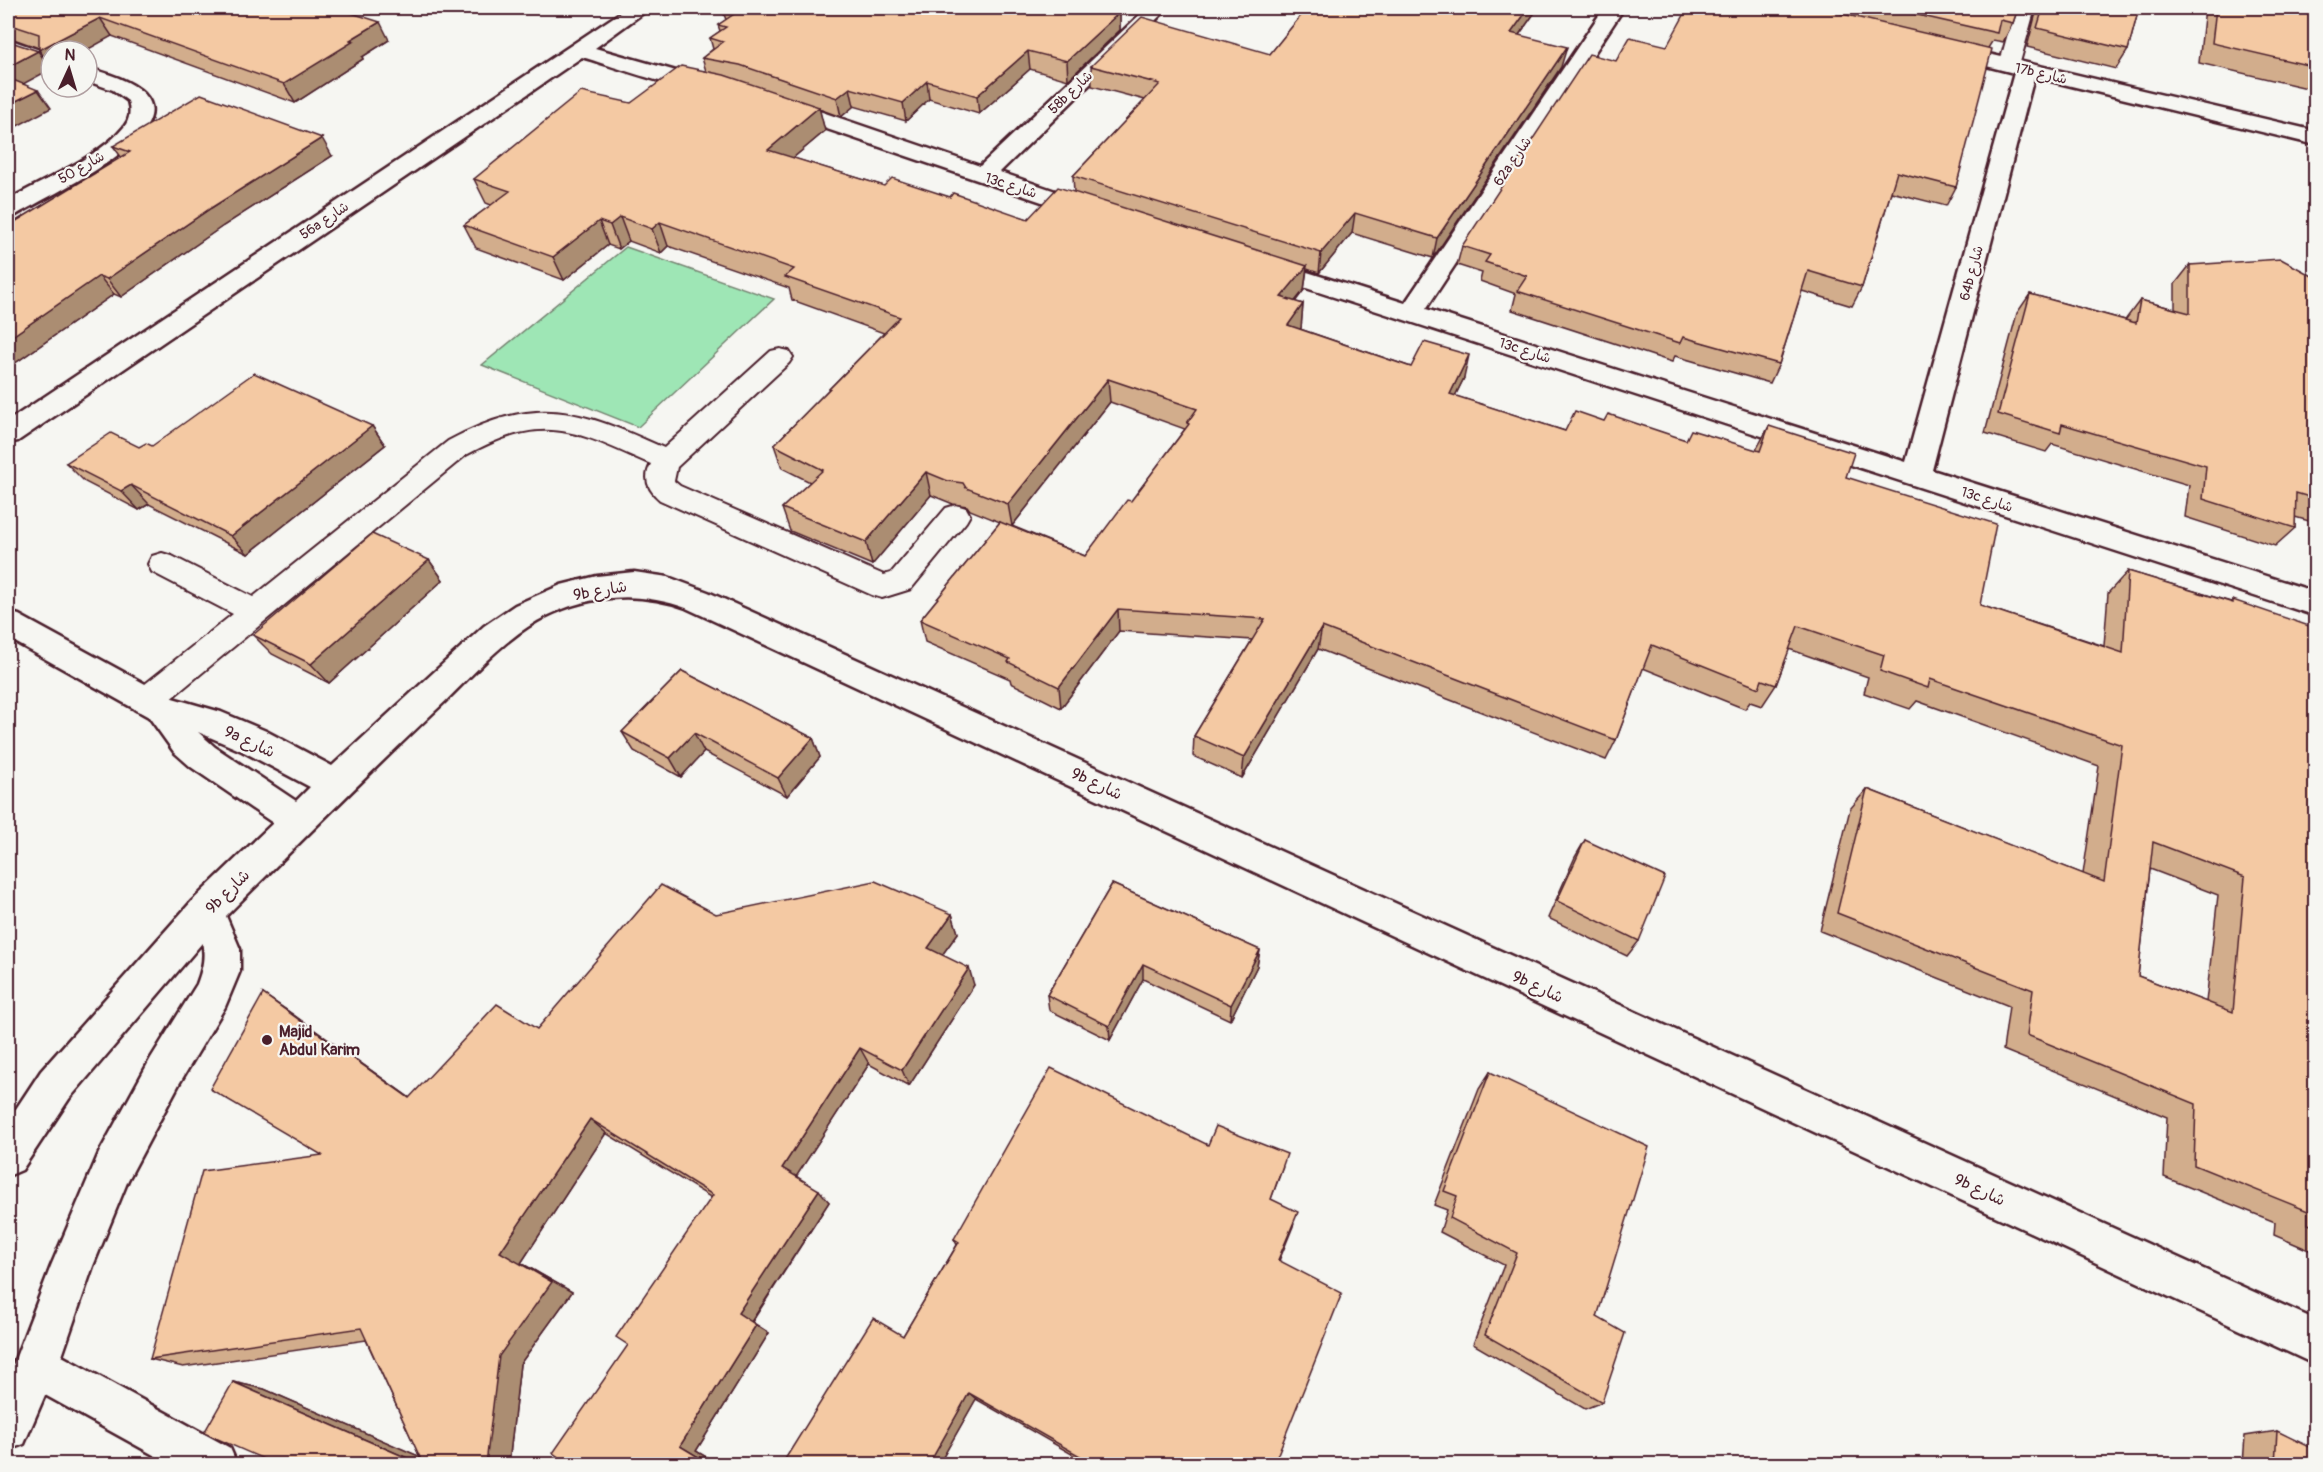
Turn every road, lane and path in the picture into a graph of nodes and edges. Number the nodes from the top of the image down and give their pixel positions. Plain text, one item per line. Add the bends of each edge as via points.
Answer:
1 (640, 8) edge
2 (1158, 8) edge
3 (1614, 8) edge
4 (2025, 8) edge
5 (598, 36) junction
6 (8, 45) edge
7 (1929, 46) edge
8 (577, 49) junction
9 (39, 57) edge
10 (2018, 67) junction
11 (99, 78) edge
12 (758, 98) edge
13 (2316, 138) edge
14 (982, 176) junction
15 (8, 210) edge
16 (1116, 219) edge
17 (1238, 258) edge
18 (1410, 314) junction
19 (780, 357) dead end
20 (8, 434) edge
21 (667, 460) junction
22 (1917, 476) junction
23 (956, 515) dead end
24 (162, 564) dead end
25 (2316, 604) edge
26 (256, 612) junction
27 (8, 624) edge
28 (153, 705) junction
29 (335, 784) junction
30 (297, 820) junction
31 (205, 913) junction
32 (13, 1144) edge
33 (2316, 1343) edge
34 (36, 1366) junction
35 (8, 1428) edge
36 (214, 1464) edge

1 - 5 street, 56a شارع
2 - 14 street, 58b شارع
3 - 18 street, 62a شارع
4 - 10 lane
5 - 8 street, 56a شارع
5 - 8 street via 704,73 736,90 679,79
6 - 9 street
7 - 10 street, 17b شارع
8 - 20 street, 56a شارع
10 - 13 street, 17b شارع
10 - 22 street, 64b شارع
11 - 15 street, شارع 50 via 130,90 138,98 141,118 134,130 102,156
12 - 14 street, 13c شارع
14 - 16 street, 13c شارع
17 - 18 street, 13c شارع
18 - 22 street, 13c شارع
19 - 21 lane
21 - 23 lane via 659,478 670,493 882,587 901,581
21 - 26 lane via 577,423 535,421 493,430 457,448
22 - 25 street, 13c شارع
24 - 26 lane
26 - 28 lane
27 - 28 street, 9a شارع
28 - 29 street, 9a شارع via 254,741
28 - 30 street, 9a شارع via 203,757
29 - 30 street, 9b شارع
29 - 33 street, 9b شارع via 495,635 526,614 561,597 597,588 634,584 668,589
30 - 31 street, 9b شارع
31 - 32 street, 9b شارع via 55,1084
31 - 34 street via 222,949 221,971 212,994 112,1167
34 - 35 street
34 - 36 street

